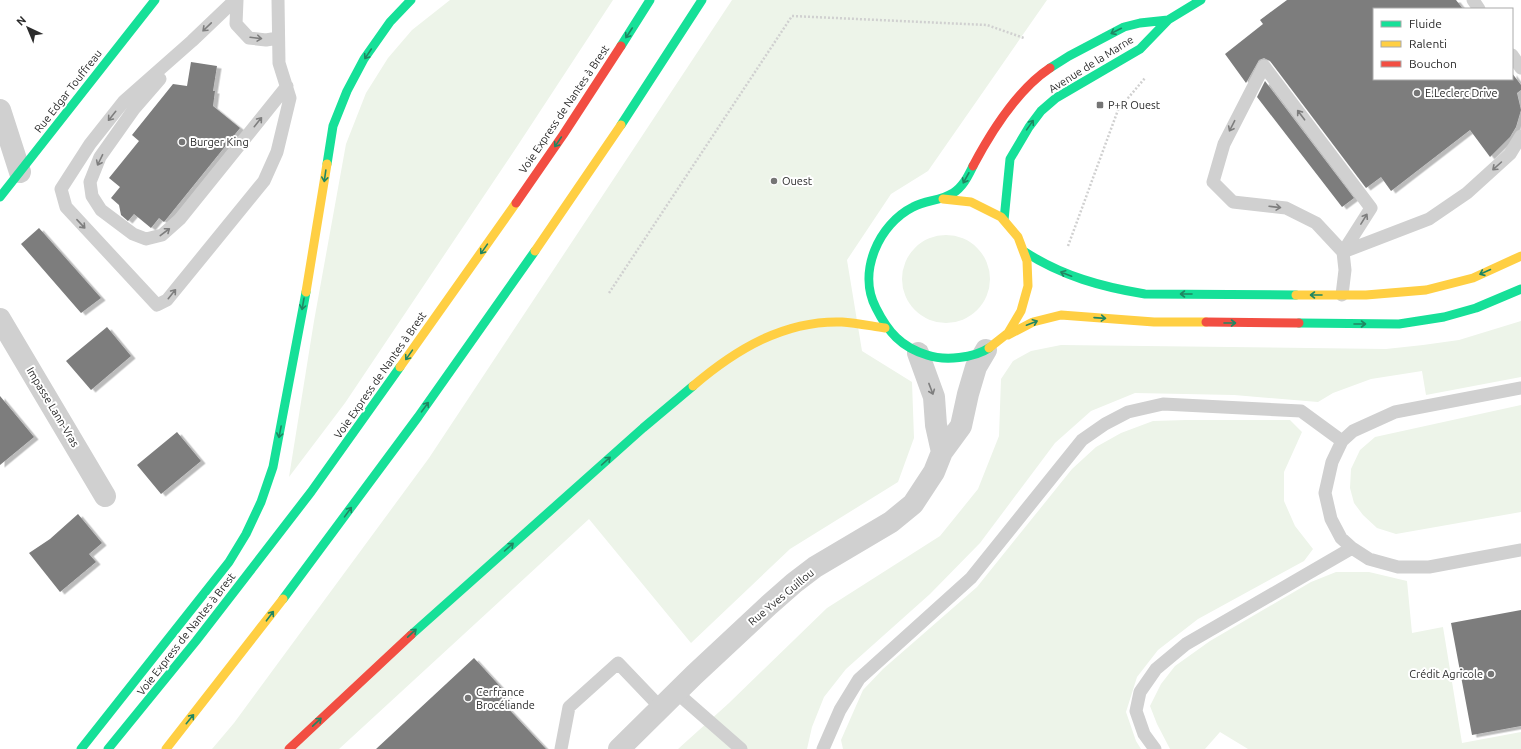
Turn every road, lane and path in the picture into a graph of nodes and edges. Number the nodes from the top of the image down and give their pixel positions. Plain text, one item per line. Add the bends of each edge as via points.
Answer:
1 (155, 0) edge
2 (236, 0) edge
3 (278, 0) edge
4 (411, 0) edge
5 (422, 0) edge
6 (650, 0) edge
7 (702, 0) edge
8 (1201, 0) edge
9 (1168, 20) junction
10 (390, 22) junction
11 (278, 38) junction
12 (1024, 38) dead end
13 (192, 41) junction
14 (1513, 56) edge
15 (1521, 68) edge
16 (1146, 76) dead end
17 (287, 86) junction
18 (0, 110) edge
19 (1521, 136) edge
20 (20, 172) junction
21 (0, 197) edge
22 (944, 199) junction
23 (1004, 220) junction
24 (1067, 248) dead end
25 (1025, 252) junction
26 (1343, 252) junction
27 (1521, 256) edge
28 (1521, 289) edge
29 (609, 293) dead end
30 (1342, 295) junction
31 (0, 319) edge
32 (886, 328) junction
33 (1005, 336) junction
34 (986, 350) junction
35 (918, 353) junction
36 (1521, 388) edge
37 (1342, 441) junction
38 (942, 452) junction
39 (105, 496) dead end
40 (1352, 548) junction
41 (1521, 550) edge
42 (677, 693) junction
43 (661, 708) junction
44 (81, 749) edge
45 (108, 749) edge
46 (166, 749) edge
47 (288, 749) edge
48 (561, 749) edge
49 (619, 749) edge
50 (741, 749) edge
51 (823, 749) edge
52 (1155, 749) edge

1 - 20 main road, Rue Edgar Touffreau
2 -> 11 lane via 236,24 249,38
2 -> 13 lane
3 - 11 lane
4 - 10 main road
5 - 10 main road
6 -> 45 main road, Voie Express de Nantes à Brest via 563,135 311,492 196,641
46 -> 7 main road via 220,682 425,408 612,139
8 - 9 main road, Avenue de la Marne
9 -> 22 main road, Avenue de la Marne via 1125,27 1050,66 1034,79 1008,109 961,186
23 -> 9 main road, Avenue de la Marne via 1010,159 1041,111 1056,98 1140,49
10 -> 44 main road via 364,59 333,126 276,452 261,502 229,562
11 - 17 lane via 279,63
12 - 29 path via 987,25 792,16
13 -> 17 lane via 134,109 100,157 90,182 92,196 101,210 133,234 146,239 162,235 180,219
13 -> 17 lane via 124,101 90,144 61,189 66,207 157,305 167,300 264,181 277,152 290,98
14 - 15 lane
16 - 24 path via 1118,110
18 - 20 street
19 -> 26 lane via 1510,154 1466,193 1429,219
20 - 21 main road, Rue Edgar Touffreau
22 - 23 main road via 976,203
22 - 32 main road via 928,201 913,207 888,226 879,239 869,269 869,285 871,300
23 - 25 main road
30 -> 25 main road via 1145,294 1116,290 1065,275
25 - 33 main road via 1029,269 1029,288 1025,305 1017,322
26 -> 26 lane via 1371,208 1264,66 1224,144 1213,182 1234,202 1286,208 1316,223
26 - 30 lane via 1345,270
27 -> 30 main road via 1473,278 1426,290
33 -> 28 main road via 1033,322 1061,315 1154,322 1399,324 1470,310
31 - 39 street, Impasse Lann-Vras
32 - 35 main road via 895,338
47 -> 32 main road via 416,630 716,366 756,341 801,325 842,322
33 - 34 main road
34 - 35 main road via 960,359 931,357
34 - 38 street, Rue Yves Guillou via 976,367 960,426
35 -> 38 street via 934,397 936,425
36 - 37 lane via 1395,412 1353,431
37 - 40 lane via 1332,462 1325,494 1331,519 1342,538
37 - 51 lane via 1301,411 1163,404 1128,412 1105,424 1082,440 971,578 859,679 840,710
38 - 42 street, Rue Yves Guillou via 934,472 913,504 891,522 815,567 794,583
40 - 41 lane via 1369,559 1398,566 1429,567
40 - 52 lane via 1186,644 1156,668 1140,692 1136,711 1144,734
42 - 43 street, Rue Yves Guillou
42 - 50 lane
43 - 48 lane via 618,663 569,707
43 - 49 street, Rue Yves Guillou

